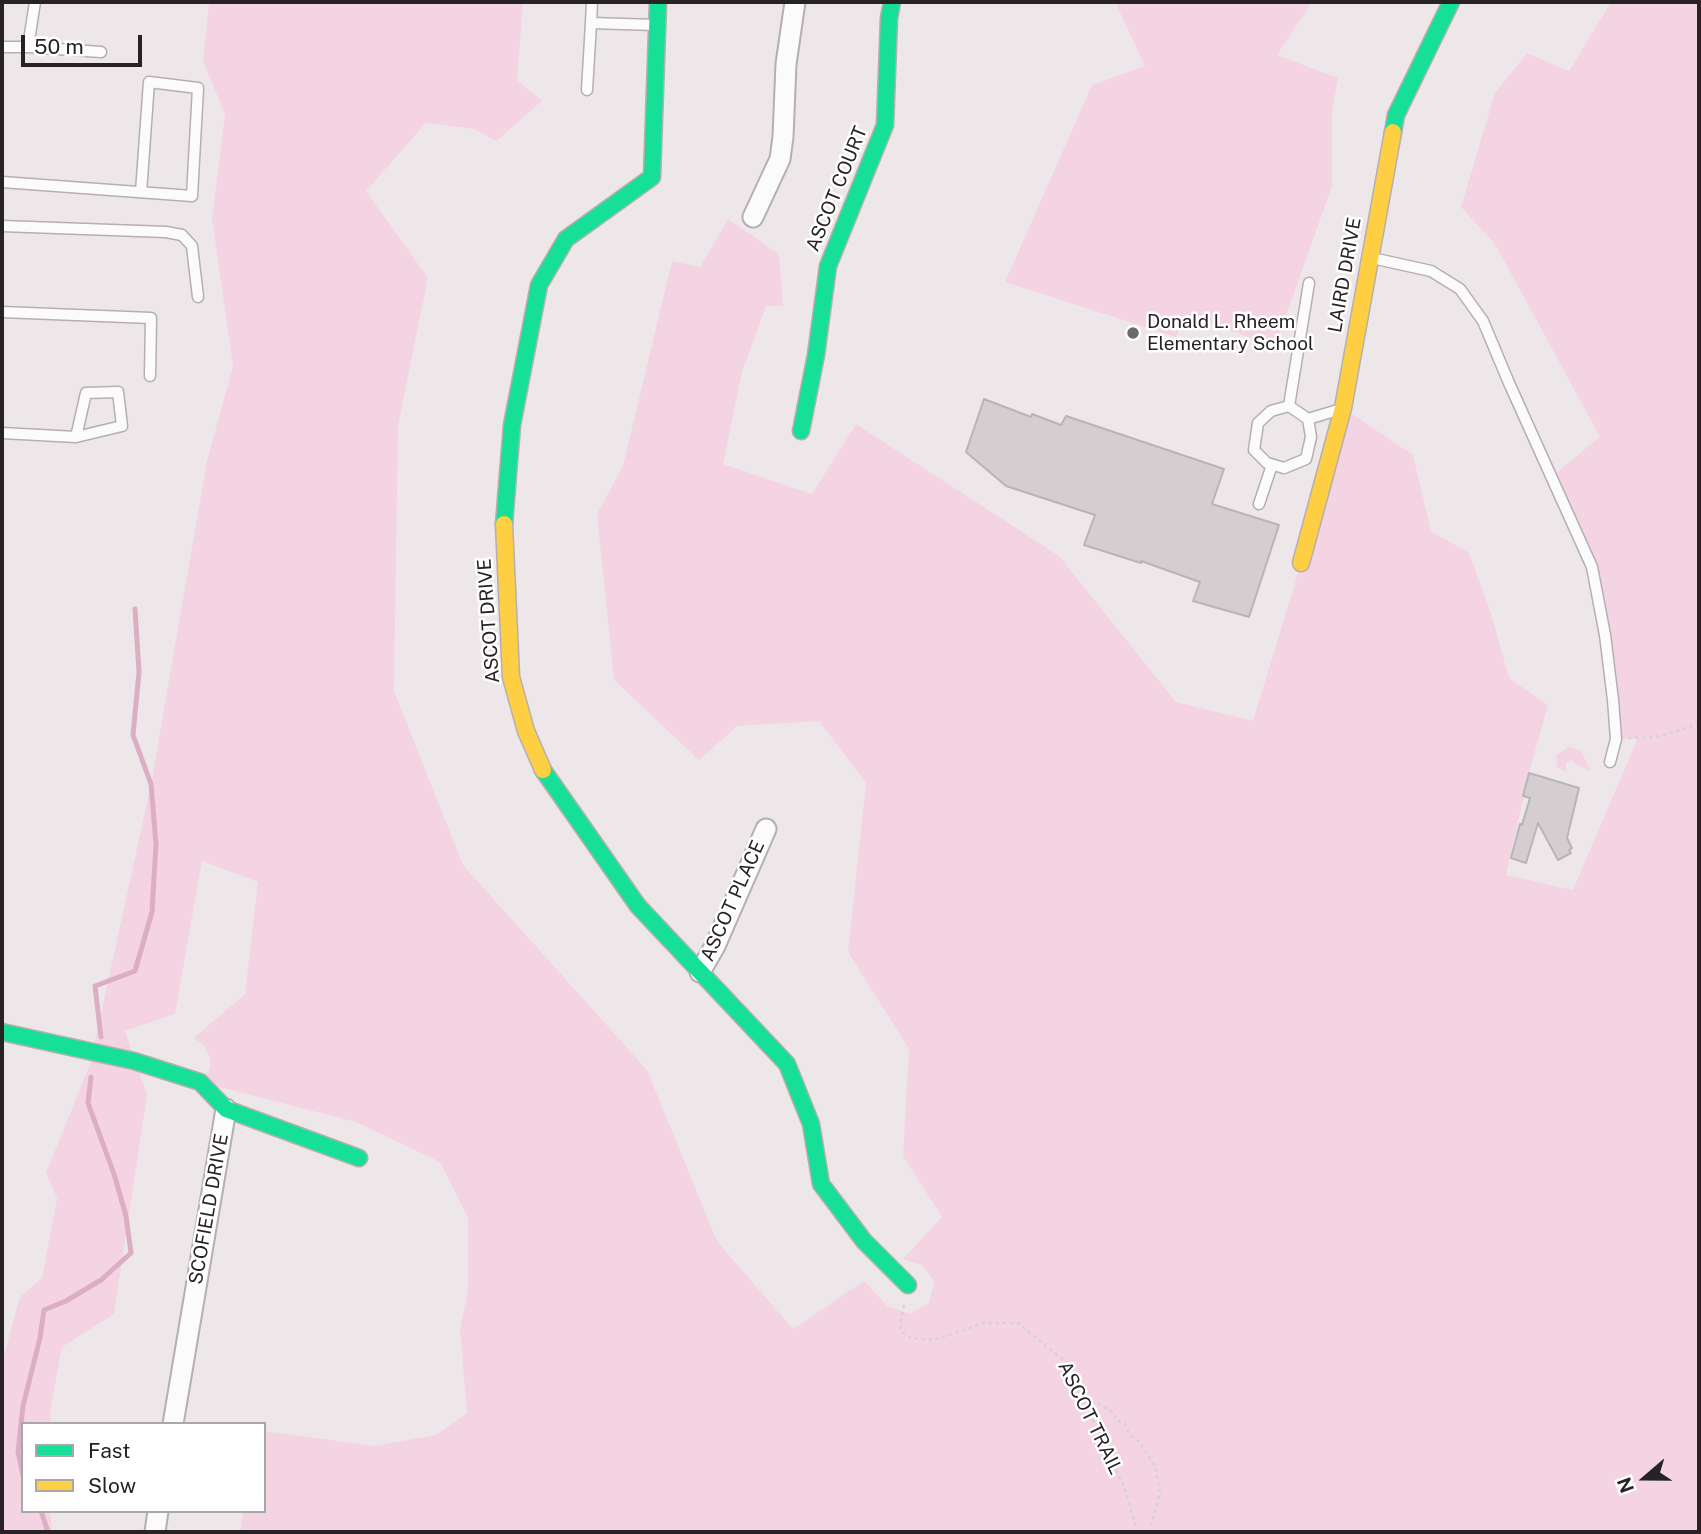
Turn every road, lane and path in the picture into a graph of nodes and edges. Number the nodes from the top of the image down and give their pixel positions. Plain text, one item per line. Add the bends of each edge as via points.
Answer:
1 (35, 2) edge
2 (592, 2) edge
3 (657, 2) edge
4 (795, 2) edge
5 (892, 2) edge
6 (1451, 2) edge
7 (590, 23) junction
8 (657, 25) junction
9 (2, 47) edge
10 (28, 47) junction
11 (101, 52) dead end
12 (586, 90) dead end
13 (2, 182) edge
14 (141, 192) junction
15 (753, 217) dead end
16 (2, 226) edge
17 (1369, 257) junction
18 (1308, 283) dead end
19 (198, 297) dead end
20 (2, 312) edge
21 (150, 376) dead end
22 (1289, 407) junction
23 (1343, 408) junction
24 (1308, 419) junction
25 (801, 431) dead end
26 (2, 433) edge
27 (76, 437) junction
28 (1272, 465) junction
29 (1259, 504) dead end
30 (1301, 563) dead end
31 (1699, 723) edge
32 (1616, 738) junction
33 (1610, 762) dead end
34 (766, 829) dead end
35 (700, 972) junction
36 (2, 1032) edge
37 (226, 1109) junction
38 (359, 1158) dead end
39 (908, 1285) joint
40 (1084, 1400) junction
41 (173, 1422) edge
42 (158, 1513) edge
43 (155, 1532) edge
44 (1137, 1532) edge
45 (1149, 1532) edge

1 - 10 lane
2 - 7 lane
3 - 8 street, ASCOT DRIVE
4 - 15 street via 780,159
5 - 25 street, ASCOT COURT via 885,125 828,266
6 - 17 street, LAIRD DRIVE via 1396,115
7 - 8 lane
7 - 12 lane
8 - 35 street, ASCOT DRIVE via 652,177 566,239 539,285 512,425 503,516 511,677 526,731 545,774 638,906
9 - 10 lane
10 - 11 lane
13 - 14 lane
14 - 14 lane via 192,196 198,88 149,82
16 - 19 lane via 182,235 192,246
17 - 23 street, LAIRD DRIVE
17 - 32 lane via 1431,271 1460,289 1483,321 1592,567
18 - 22 lane
20 - 21 lane via 151,318
22 - 24 lane
22 - 28 lane via 1271,411 1258,424 1254,450
23 - 24 lane
23 - 30 street, LAIRD DRIVE
24 - 28 lane via 1311,437 1306,459 1284,468
26 - 27 lane
27 - 27 lane via 122,426 118,392 86,393
28 - 29 lane
31 - 32 path via 1657,737
32 - 33 lane
34 - 35 street, ASCOT PLACE
35 - 39 street, ASCOT DRIVE via 787,1063 811,1124 821,1184 864,1241
36 - 37 street, SCOFIELD DRIVE via 134,1061 200,1082
37 - 38 street
37 - 41 street, SCOFIELD DRIVE
39 - 40 path, ASCOT TRAIL via 900,1327 904,1334 934,1340 984,1323 1018,1323 1066,1362
40 - 44 path, ASCOT TRAIL via 1125,1489
40 - 45 path via 1114,1413 1155,1466 1160,1492
42 - 43 street

